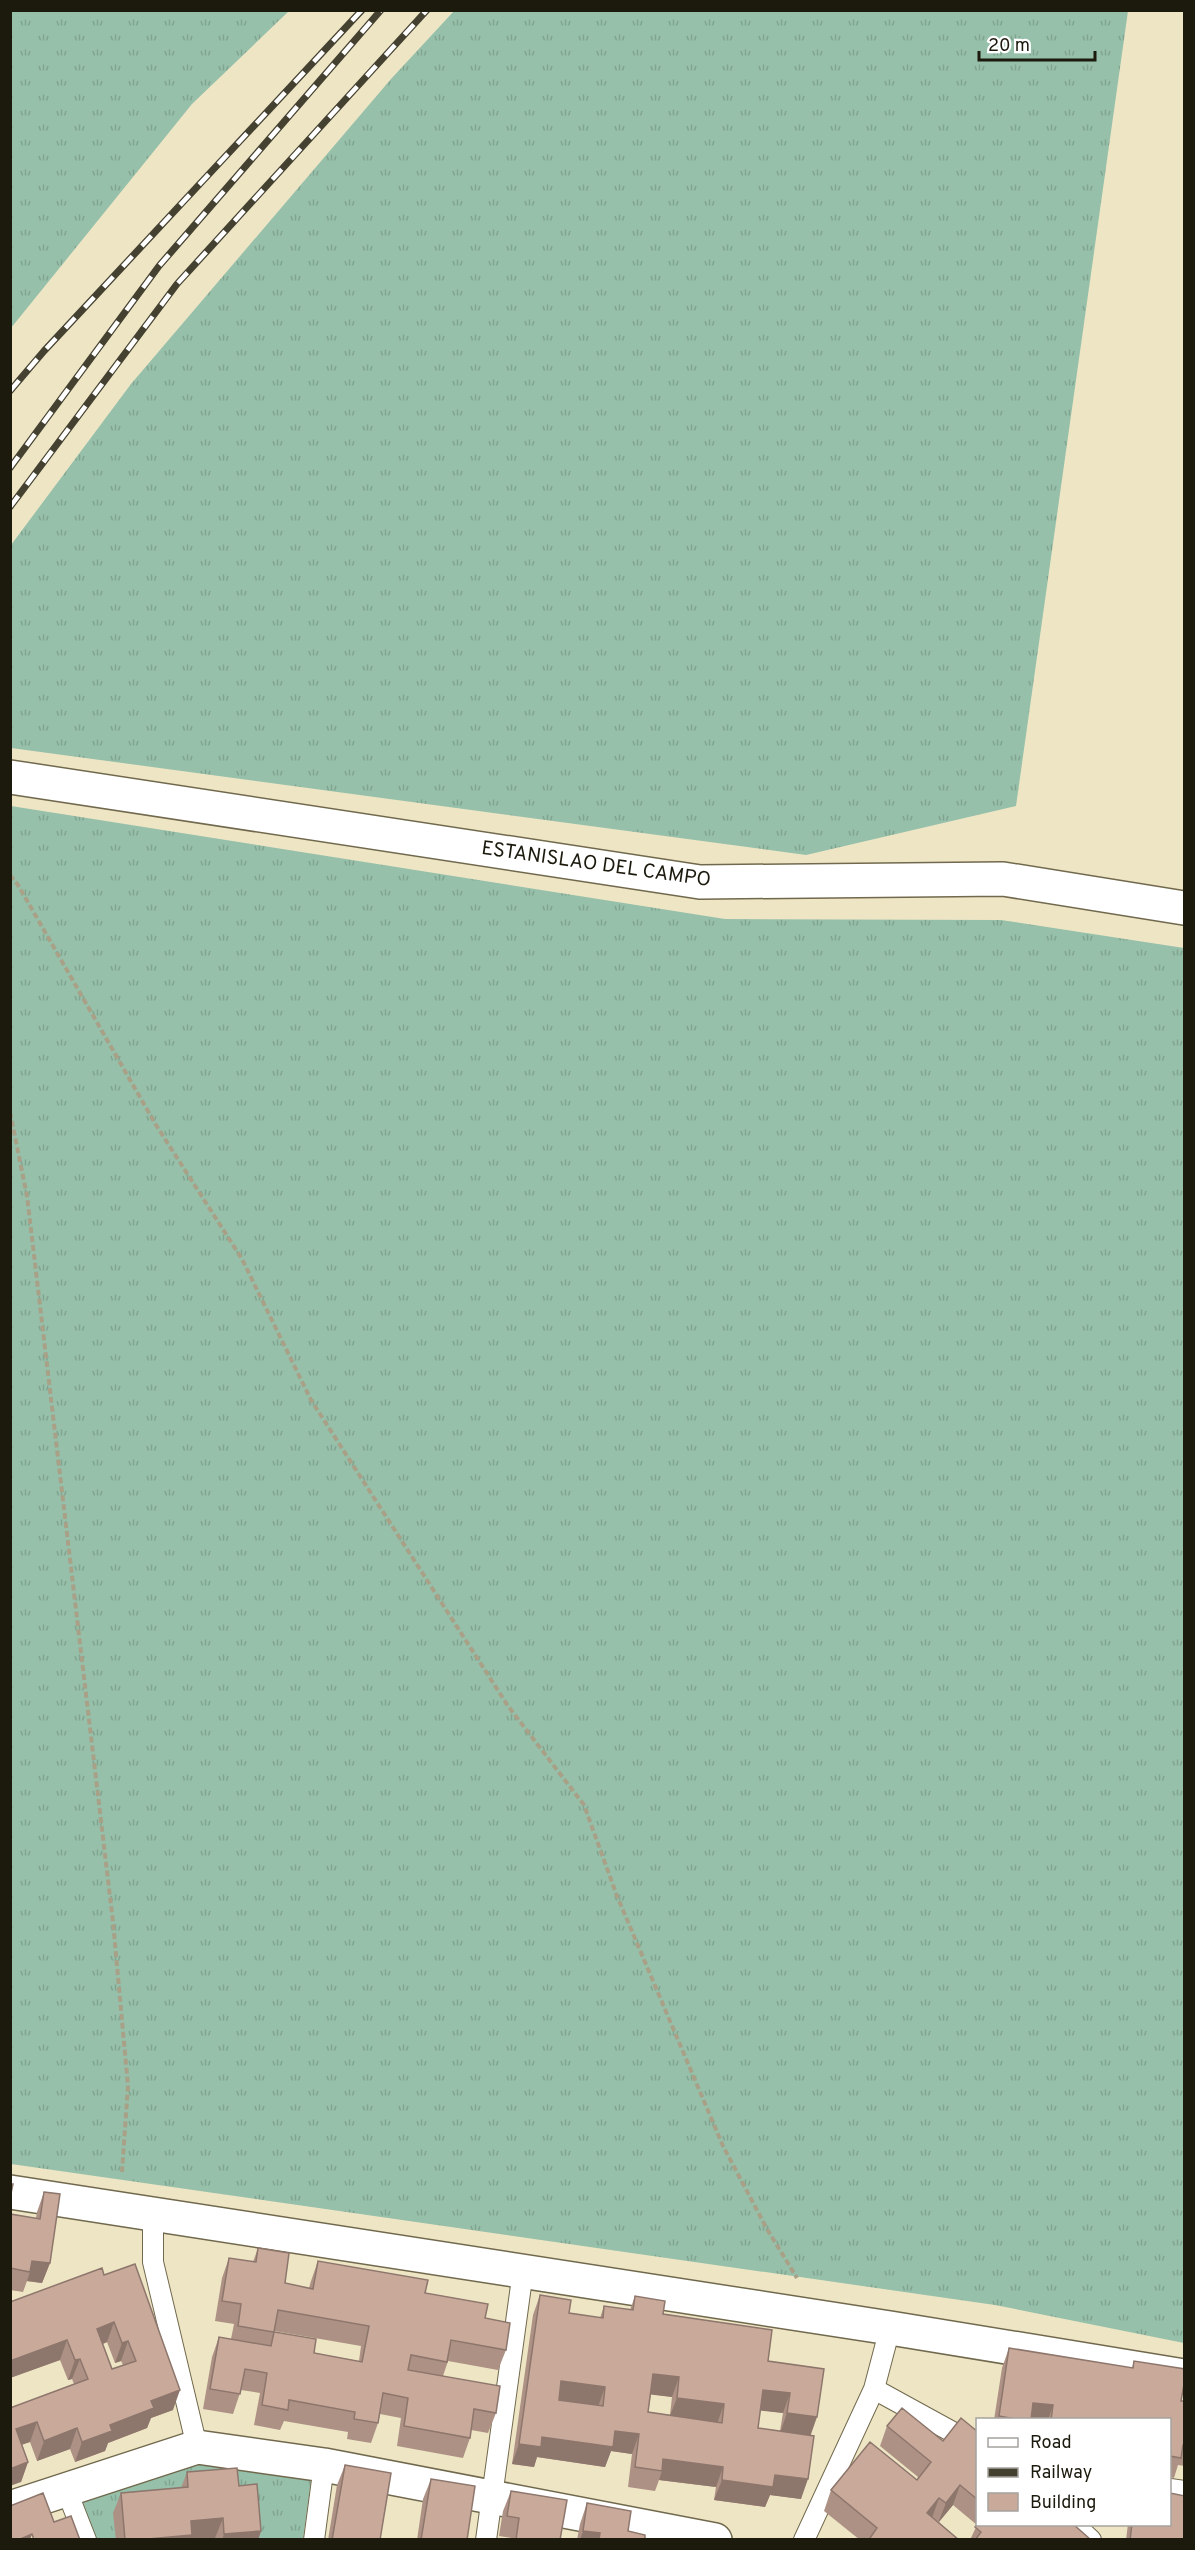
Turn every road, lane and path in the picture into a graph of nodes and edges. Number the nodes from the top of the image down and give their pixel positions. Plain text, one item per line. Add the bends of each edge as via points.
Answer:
1 (10, 777) edge
2 (10, 876) edge
3 (1185, 908) edge
4 (10, 1112) edge
5 (10, 2192) edge
6 (119, 2210) junction
7 (153, 2215) junction
8 (153, 2262) junction
9 (132, 2268) edge
10 (523, 2271) junction
11 (822, 2318) junction
12 (890, 2328) junction
13 (1185, 2376) edge
14 (874, 2389) junction
15 (976, 2445) edge
16 (197, 2447) junction
17 (324, 2465) junction
18 (66, 2489) junction
19 (493, 2496) junction
20 (10, 2508) edge
21 (1076, 2526) edge
22 (659, 2534) edge
23 (86, 2540) edge
24 (314, 2540) edge
25 (486, 2540) edge
26 (715, 2540) edge
27 (804, 2540) edge
28 (1091, 2540) edge

1 - 3 street, ESTANISLAO DEL CAMPO via 700,882 1003,879
2 - 11 path via 156,1125 242,1258 311,1400 508,1706 584,1805 616,1896 723,2146 767,2229
4 - 6 path via 27,1196 113,1922 129,2086
5 - 6 street
6 - 7 street
7 - 8 lane
7 - 10 street
8 - 9 lane
8 - 16 lane
10 - 11 street
10 - 19 lane
11 - 12 street
12 - 13 street
12 - 14 lane
14 - 15 lane
14 - 27 lane
16 - 17 street
16 - 18 street
17 - 19 street
17 - 24 lane
18 - 20 street
18 - 23 lane
19 - 22 street
19 - 25 lane
21 - 28 lane
22 - 26 street

